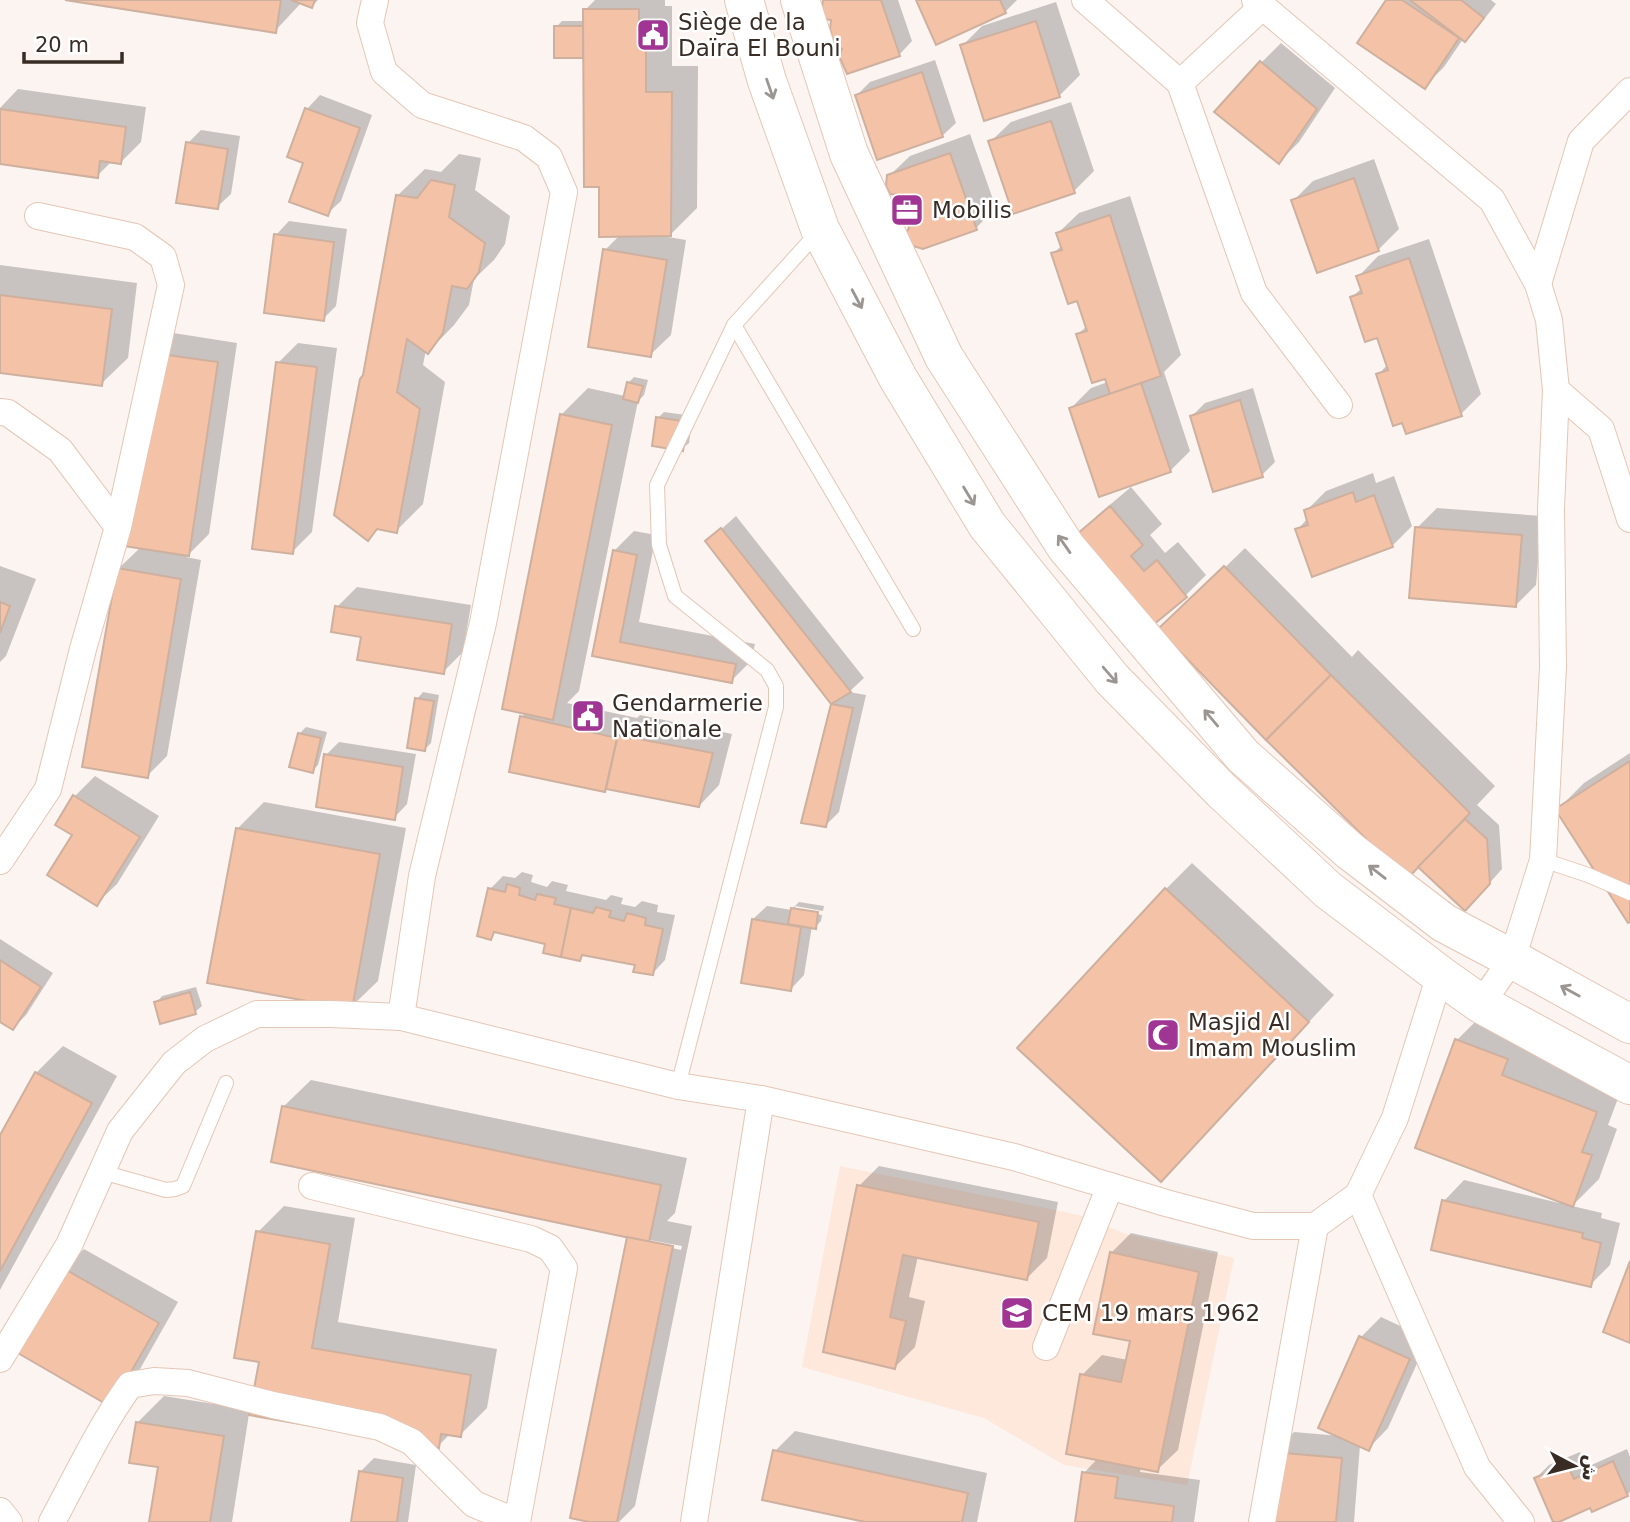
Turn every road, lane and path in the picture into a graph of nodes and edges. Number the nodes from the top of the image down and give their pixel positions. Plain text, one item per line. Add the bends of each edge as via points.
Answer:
1 (375, 0) edge
2 (744, 0) edge
3 (800, 0) edge
4 (1085, 0) edge
5 (1259, 3) edge
6 (1180, 82) junction
7 (1630, 91) edge
8 (38, 216) dead end
9 (820, 229) junction
10 (1538, 284) junction
11 (734, 325) junction
12 (1556, 390) junction
13 (1339, 405) dead end
14 (0, 412) edge
15 (1630, 519) edge
16 (118, 527) junction
17 (913, 629) dead end
18 (1543, 860) junction
19 (0, 861) edge
20 (1630, 893) edge
21 (1512, 958) junction
22 (1440, 975) junction
23 (1481, 1004) junction
24 (401, 1017) junction
25 (1630, 1024) edge
26 (226, 1083) dead end
27 (1630, 1085) edge
28 (678, 1086) junction
29 (761, 1099) junction
30 (102, 1172) junction
31 (312, 1186) dead end
32 (1110, 1186) junction
33 (1358, 1195) junction
34 (1315, 1226) junction
35 (1046, 1347) dead end
36 (0, 1359) edge
37 (0, 1511) edge
38 (9, 1522) edge
39 (52, 1522) edge
40 (517, 1522) edge
41 (694, 1522) edge
42 (1262, 1522) edge
43 (1521, 1522) edge

1 - 24 street via 370,23 384,72 422,105 524,138 548,157 564,192 483,624 422,876
2 -> 9 main road via 767,81
21 -> 3 main road via 1444,923 1350,851 1242,756 1066,547 944,357 849,154
4 - 6 street
5 - 6 street
5 - 10 street via 1492,200
6 - 13 street via 1254,293
7 - 10 street via 1581,141
8 - 16 street via 135,237 163,257 171,285
9 - 11 lane
9 -> 22 main road via 898,378 987,525 1112,678 1222,791 1328,890
10 - 12 street via 1549,320
11 - 17 lane
11 - 28 lane via 657,485 659,545 675,596 767,670 776,686 776,707
12 - 15 street via 1601,429
12 - 18 street via 1551,509 1553,667
14 - 16 street via 60,450
16 - 19 street via 48,789
18 - 20 lane
18 - 21 street
21 - 23 street
25 -> 21 main road
22 - 23 main road
22 - 33 street via 1395,1118
23 - 27 main road
24 - 28 street
24 - 30 street via 257,1014 205,1039 174,1063 120,1131
26 - 30 lane via 183,1186 166,1190
28 - 29 street
29 - 32 street via 1014,1157
29 - 41 street
30 - 36 street via 69,1245
31 - 40 street via 531,1239 550,1248 564,1268
32 - 34 street via 1253,1226
32 - 35 street
33 - 34 street
33 - 43 street via 1476,1467
34 - 42 street
37 - 38 street
39 - 40 street via 130,1385 155,1381 188,1383 380,1427 412,1442 474,1504

